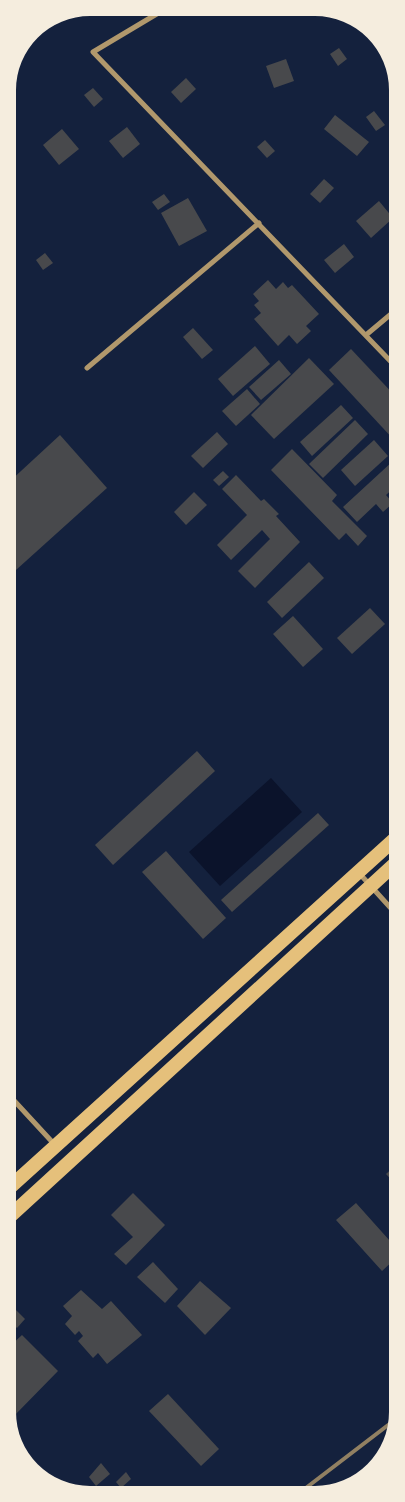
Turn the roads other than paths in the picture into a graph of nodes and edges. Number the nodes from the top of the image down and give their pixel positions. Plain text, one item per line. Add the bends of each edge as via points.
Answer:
1 (153, 16) edge
2 (259, 223) junction
3 (389, 316) edge
4 (366, 336) junction
5 (389, 360) edge
6 (86, 368) dead end
7 (389, 843) edge
8 (389, 869) edge
9 (358, 872) junction
10 (371, 886) junction
11 (389, 906) edge
12 (16, 1102) edge
13 (56, 1145) junction
14 (16, 1182) edge
15 (16, 1211) edge

1 - 2 street via 93,52
2 - 4 street
2 - 6 street
3 - 4 street
4 - 5 street
7 - 9 highway
8 - 10 highway
9 - 10 street
9 - 13 highway
10 - 11 street
10 - 15 highway
12 - 13 street
13 - 14 highway

